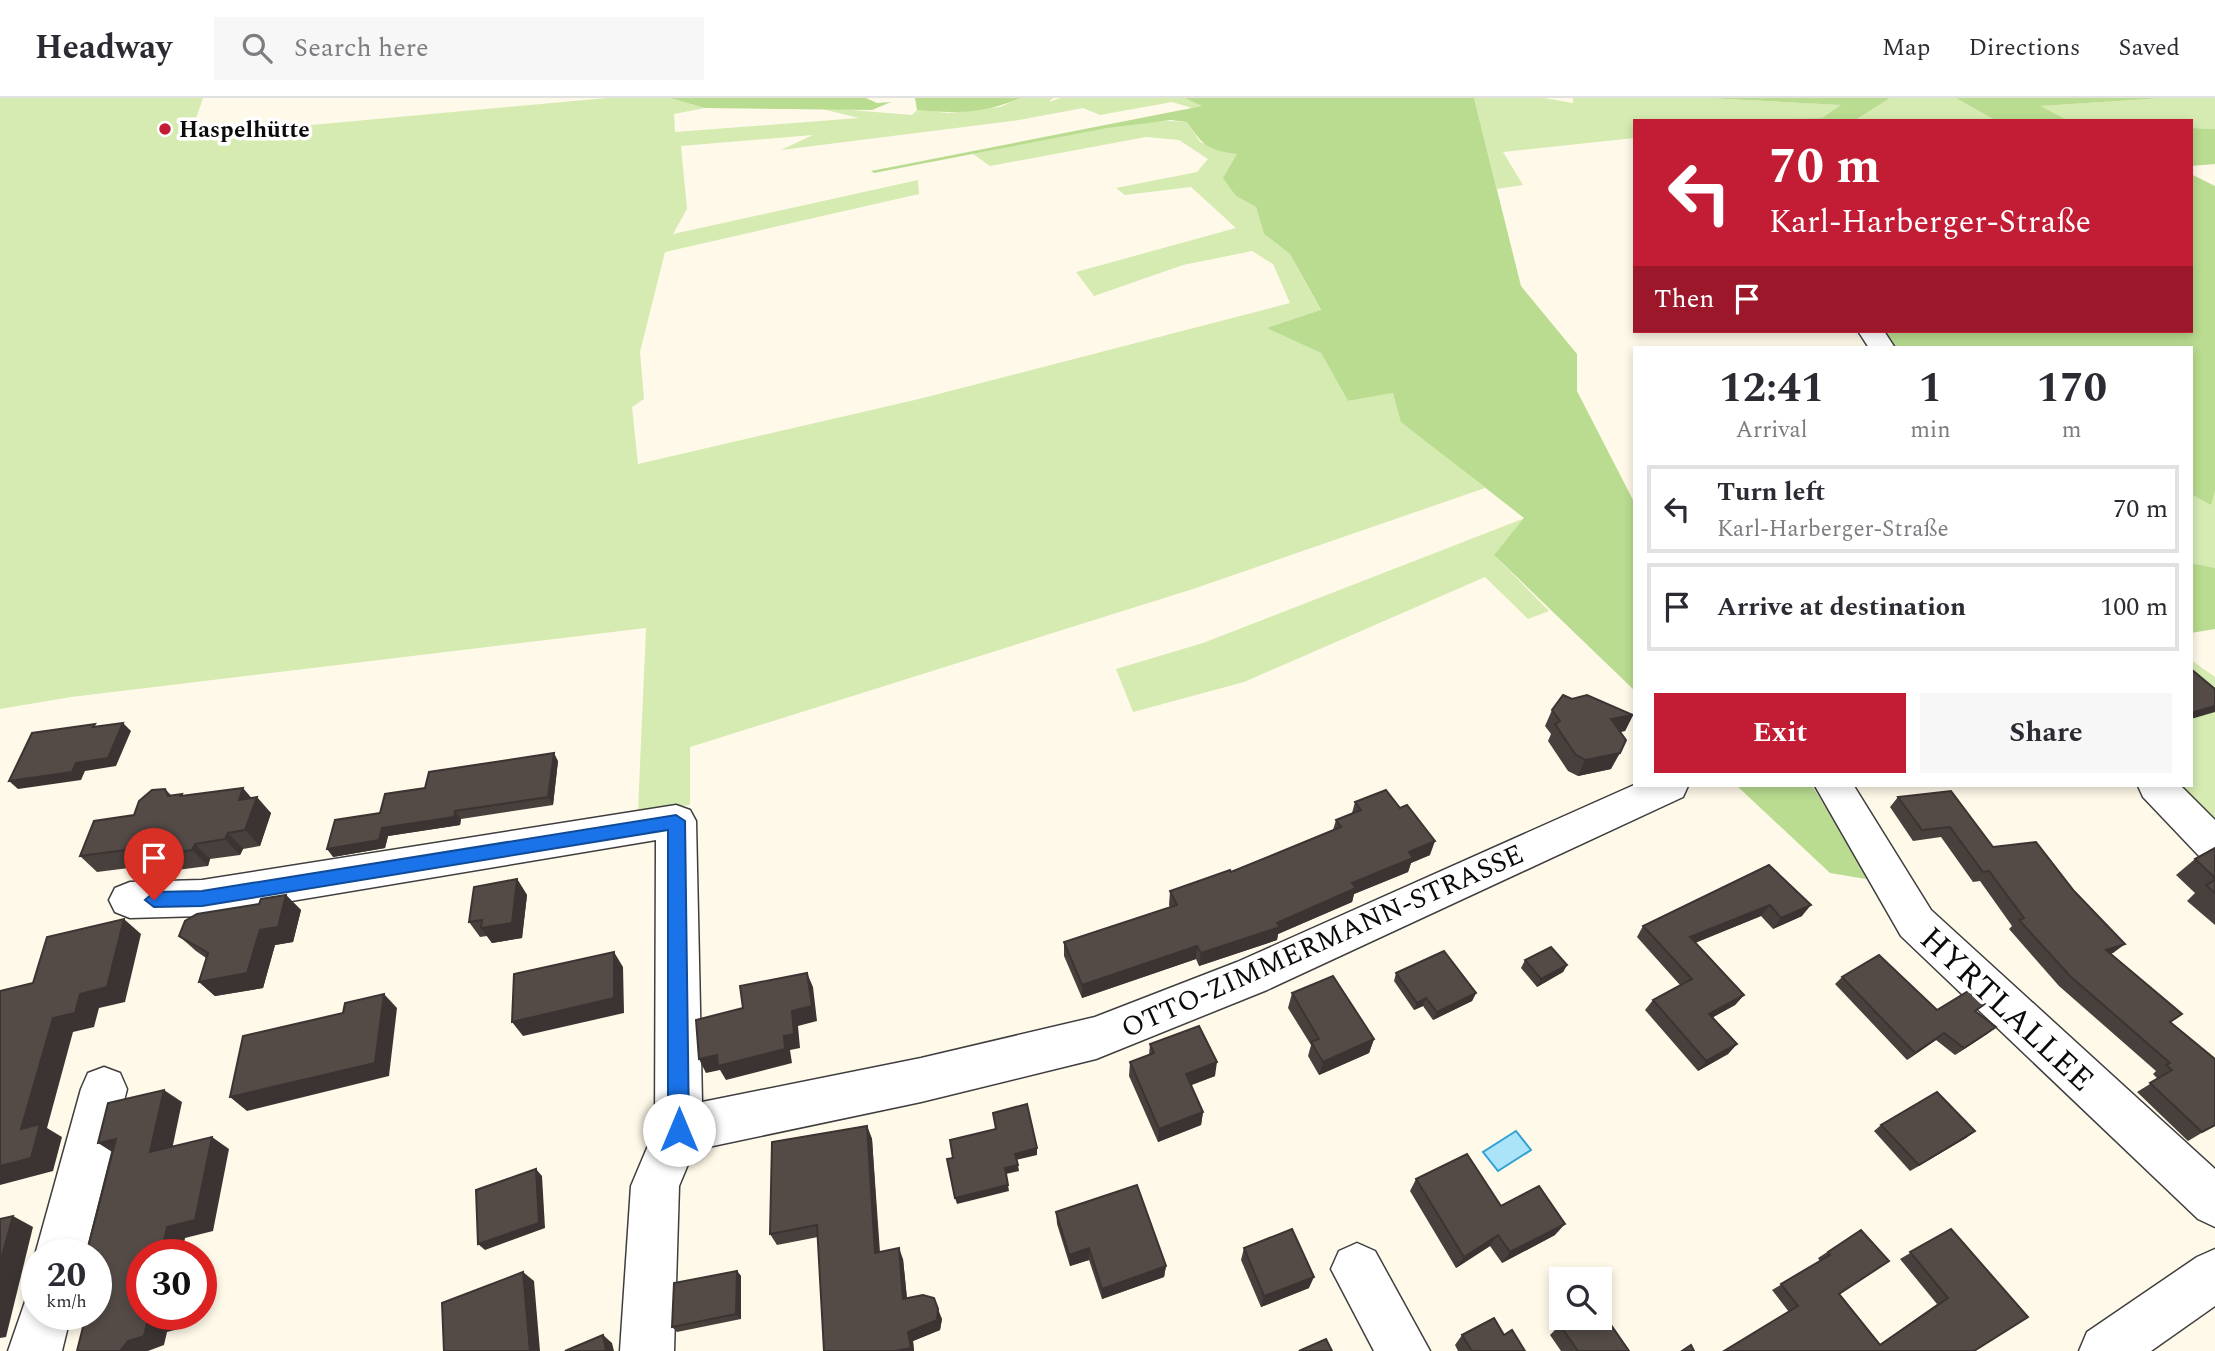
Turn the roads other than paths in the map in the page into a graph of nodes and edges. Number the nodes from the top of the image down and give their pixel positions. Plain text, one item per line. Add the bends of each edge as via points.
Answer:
1 (1667, 787) edge
2 (1835, 787) edge
3 (2158, 787) edge
4 (2215, 846) edge
5 (130, 900) dead end
6 (104, 1088) dead end
7 (679, 1130) junction
8 (2215, 1202) edge
9 (65, 1239) edge
10 (1357, 1269) dead end
11 (2215, 1275) edge
12 (41, 1330) edge
13 (36, 1351) edge
14 (647, 1351) edge
15 (1404, 1351) edge
16 (2106, 1351) edge

1 - 7 street, OTTO-ZIMMERMANN-STRASSE via 1252,976 1096,1038
2 - 8 street, HYRTLALLEE via 1916,923
3 - 4 street
5 - 7 street via 202,898 676,821
6 - 9 street
7 - 14 street via 655,1186
10 - 15 street
11 - 16 street
12 - 13 street

